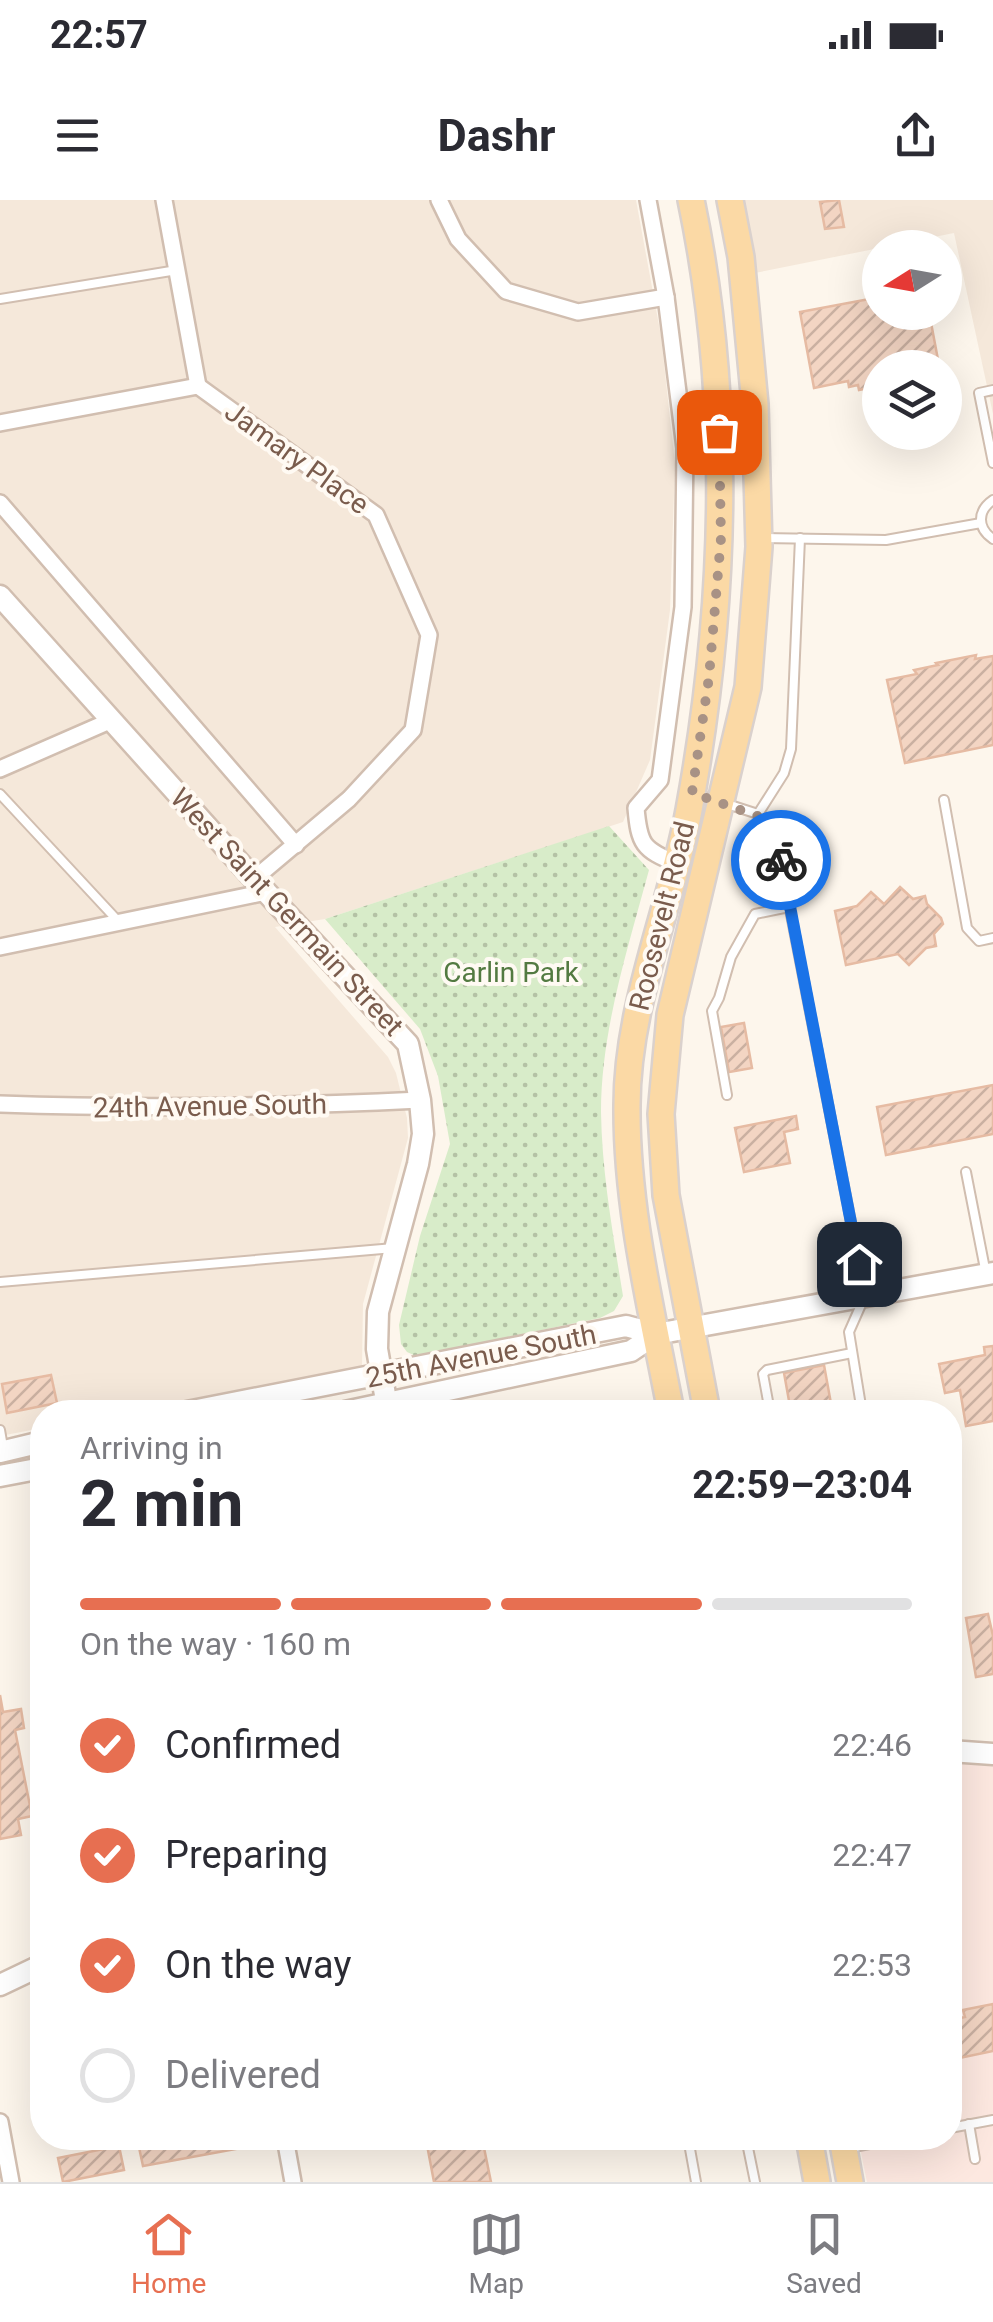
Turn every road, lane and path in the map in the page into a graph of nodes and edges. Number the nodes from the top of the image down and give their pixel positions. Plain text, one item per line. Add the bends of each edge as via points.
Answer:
1 (164, 200) edge
2 (439, 200) edge
3 (648, 200) edge
4 (691, 200) edge
5 (730, 200) edge
6 (177, 270) junction
7 (666, 296) junction
8 (0, 299) edge
9 (198, 386) junction
10 (993, 390) edge
11 (0, 423) edge
12 (993, 464) edge
13 (993, 500) edge
14 (0, 503) edge
15 (981, 523) junction
16 (759, 538) junction
17 (800, 538) junction
18 (993, 539) edge
19 (0, 596) edge
20 (112, 720) junction
21 (0, 769) edge
22 (692, 793) junction
23 (0, 794) edge
24 (944, 800) dead end
25 (723, 802) junction
26 (758, 814) junction
27 (296, 845) junction
28 (676, 863) junction
29 (260, 886) junction
30 (789, 907) junction
31 (121, 924) junction
32 (993, 938) edge
33 (0, 947) edge
34 (727, 1095) dead end
35 (420, 1100) junction
36 (0, 1104) edge
37 (966, 1172) dead end
38 (394, 1248) junction
39 (989, 1273) edge
40 (0, 1282) edge
41 (864, 1298) junction
42 (691, 1327) junction
43 (656, 1334) junction
44 (852, 1353) junction
45 (382, 1376) junction
46 (252, 1400) edge
47 (386, 1400) edge
48 (421, 1400) edge
49 (669, 1400) edge
50 (705, 1400) edge
51 (768, 1400) edge
52 (860, 1400) edge
53 (0, 1430) edge
54 (30, 1445) edge
55 (2, 1452) edge
56 (30, 1470) edge
57 (0, 1476) edge
58 (962, 1751) edge
59 (993, 1754) edge
60 (30, 1971) edge
61 (0, 1985) edge
62 (993, 2120) edge
63 (0, 2122) edge
64 (969, 2124) junction
65 (962, 2125) edge
66 (287, 2150) edge
67 (690, 2150) edge
68 (748, 2150) edge
69 (811, 2150) edge
70 (844, 2150) edge
71 (975, 2159) dead end
72 (11, 2182) edge
73 (293, 2182) edge
74 (696, 2182) edge
75 (754, 2182) edge
76 (817, 2182) edge
77 (850, 2182) edge

1 - 6 street
2 - 7 street via 458,238 506,292 578,312
3 - 7 street
4 - 22 main road, Roosevelt Road via 718,397 721,538
5 - 16 main road, Roosevelt Road via 756,404
6 - 8 lane
6 - 9 street
7 - 28 street via 685,448 683,608 660,780 636,808 638,837 652,854
9 - 11 street
9 - 27 street, Jamary Place via 376,514 429,636 413,730 349,800
10 - 12 lane via 979,393
13 - 15 lane
14 - 27 street, West Saint Germain Street
15 - 17 lane via 886,540
15 - 18 lane
16 - 17 lane
16 - 25 main road, Roosevelt Road via 748,687
17 - 26 lane via 791,749
19 - 20 street, West Saint Germain Street
20 - 21 street
20 - 29 street, West Saint Germain Street
22 - 25 lane
22 - 28 main road, Roosevelt Road
23 - 31 lane
24 - 32 lane via 967,928 979,941
25 - 26 lane
25 - 42 main road, Roosevelt Road via 670,1014 661,1114 666,1195
26 - 30 lane via 776,838
27 - 29 street, Jamary Place
28 - 43 main road, Roosevelt Road via 634,1028 627,1105 632,1190
29 - 31 street, Jamary Place
29 - 35 street, West Saint Germain Street via 408,1044
30 - 34 lane via 755,914 712,1011
30 - 41 lane
31 - 33 street, Jamary Place
35 - 36 street, 24th Avenue South via 254,1108
35 - 38 street, West Saint Germain Street via 418,1164
37 - 39 lane
38 - 40 lane
38 - 45 street, West Saint Germain Street via 378,1312
39 - 41 street, 25th Avenue South
41 - 42 street, 25th Avenue South
41 - 44 lane via 849,1332
42 - 43 street, 25th Avenue South
42 - 50 main road, Roosevelt Road
43 - 45 street, 25th Avenue South via 626,1326
43 - 48 street, 25th Avenue South via 631,1351
43 - 49 main road, Roosevelt Road
44 - 51 lane via 767,1370
44 - 52 lane
45 - 46 street, 25th Avenue South
45 - 47 street, West Saint Germain Street
53 - 55 lane
54 - 55 street
56 - 57 street
58 - 59 street
60 - 61 street
62 - 64 lane
63 - 72 street
64 - 65 lane
64 - 71 lane
66 - 73 street
67 - 74 lane
68 - 75 lane
69 - 76 main road
70 - 77 main road

